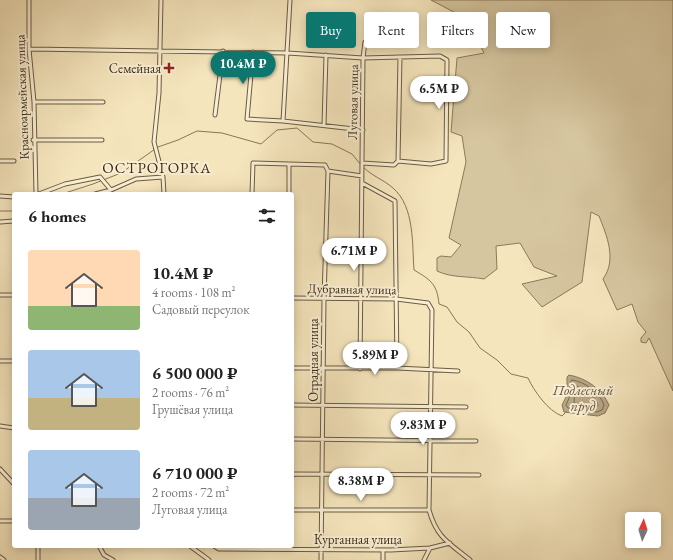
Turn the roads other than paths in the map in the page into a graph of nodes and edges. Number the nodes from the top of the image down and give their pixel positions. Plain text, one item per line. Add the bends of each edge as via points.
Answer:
1 (29, 0) edge
2 (160, 0) edge
3 (290, 0) edge
4 (364, 48) edge
5 (29, 49) junction
6 (160, 50) junction
7 (223, 51) junction
8 (254, 52) junction
9 (288, 53) junction
10 (326, 55) junction
11 (400, 57) junction
12 (363, 58) junction
13 (34, 102) junction
14 (103, 102) dead end
15 (215, 115) dead end
16 (283, 121) junction
17 (324, 125) junction
18 (362, 130) junction
19 (33, 140) junction
20 (102, 140) dead end
21 (0, 161) edge
22 (14, 161) dead end
23 (398, 161) junction
24 (362, 163) junction
25 (289, 164) junction
26 (328, 171) junction
27 (163, 176) junction
28 (362, 176) junction
29 (362, 183) junction
30 (111, 190) junction
31 (36, 192) edge
32 (44, 192) edge
33 (103, 192) edge
34 (164, 192) edge
35 (252, 192) edge
36 (289, 192) edge
37 (0, 196) edge
38 (12, 197) edge
39 (12, 221) edge
40 (0, 222) edge
41 (0, 295) edge
42 (12, 295) edge
43 (294, 298) edge
44 (324, 298) junction
45 (361, 299) junction
46 (396, 299) junction
47 (0, 361) edge
48 (12, 361) edge
49 (294, 368) edge
50 (323, 368) junction
51 (397, 368) junction
52 (360, 369) junction
53 (431, 370) junction
54 (458, 371) dead end
55 (294, 405) edge
56 (323, 405) junction
57 (431, 407) junction
58 (466, 407) dead end
59 (0, 426) edge
60 (12, 428) edge
61 (294, 439) edge
62 (322, 440) junction
63 (476, 441) dead end
64 (431, 442) junction
65 (0, 469) edge
66 (294, 474) edge
67 (322, 474) junction
68 (431, 475) junction
69 (479, 475) dead end
70 (12, 482) edge
71 (294, 510) edge
72 (321, 510) junction
73 (429, 510) junction
74 (0, 521) edge
75 (12, 521) edge
76 (450, 543) junction
77 (38, 548) edge
78 (100, 548) edge
79 (193, 548) edge
80 (217, 548) edge
81 (232, 548) edge
82 (284, 548) edge
83 (430, 548) junction
84 (321, 549) junction
85 (383, 550) junction
86 (0, 557) edge
87 (4, 560) edge
88 (38, 560) edge
89 (113, 560) edge
90 (210, 560) edge
91 (321, 560) edge
92 (383, 560) edge
93 (424, 560) edge
94 (470, 560) edge

1 - 5 street, Красноармейская улица
2 - 6 street
3 - 9 street
4 - 12 street, Луговая улица
5 - 6 street
5 - 13 street, Красноармейская улица
6 - 7 street
6 - 27 street via 154,142
7 - 8 street
7 - 15 street
8 - 9 street
8 - 16 street via 247,119
9 - 10 street
9 - 16 street
10 - 12 street
10 - 17 street
11 - 12 street
11 - 23 street
11 - 23 street via 440,56 446,60 446,161 430,164
12 - 18 street, Луговая улица
13 - 14 street
13 - 19 street, Красноармейская улица
16 - 17 street
17 - 18 street
18 - 24 street, Луговая улица
19 - 20 street
19 - 31 street, Красноармейская улица
21 - 22 street
23 - 24 street via 394,165
24 - 28 street, Луговая улица
25 - 26 street via 325,165
25 - 35 street via 253,163
25 - 36 street
26 - 28 street
26 - 44 street, Отрадная улица
27 - 30 street via 136,179
27 - 34 street
28 - 29 street
29 - 45 street
29 - 46 street via 395,201
30 - 32 street via 100,177 65,184
30 - 33 street
37 - 38 street
39 - 40 street
41 - 42 street
43 - 44 street, Дубравная улица
44 - 45 street, Дубравная улица
44 - 50 street, Отрадная улица
45 - 46 street, Дубравная улица
45 - 52 street
46 - 51 street
46 - 53 street, Дубравная улица via 425,302 432,310
47 - 48 street
49 - 50 street
50 - 52 street
50 - 56 street, Отрадная улица
51 - 52 street
51 - 53 street
53 - 54 street
53 - 57 street
55 - 56 street
56 - 57 street
56 - 62 street, Отрадная улица
57 - 58 street
57 - 64 street
59 - 60 street
61 - 62 street
62 - 64 street
62 - 67 street, Отрадная улица
63 - 64 street
64 - 68 street
65 - 70 street
66 - 67 street
67 - 68 street
67 - 72 street, Отрадная улица
68 - 69 street
68 - 73 street
71 - 72 street
72 - 73 street
72 - 84 street, Отрадная улица
73 - 76 street via 434,526 441,537
74 - 75 street
76 - 83 street, Курганная улица
76 - 94 street
77 - 88 street
78 - 89 street via 104,555
79 - 90 street
80 - 81 street, Курганная улица
82 - 84 street, Курганная улица
83 - 85 street, Курганная улица
83 - 93 street
84 - 85 street, Курганная улица
84 - 91 street, Отрадная улица
85 - 92 street
86 - 87 street

